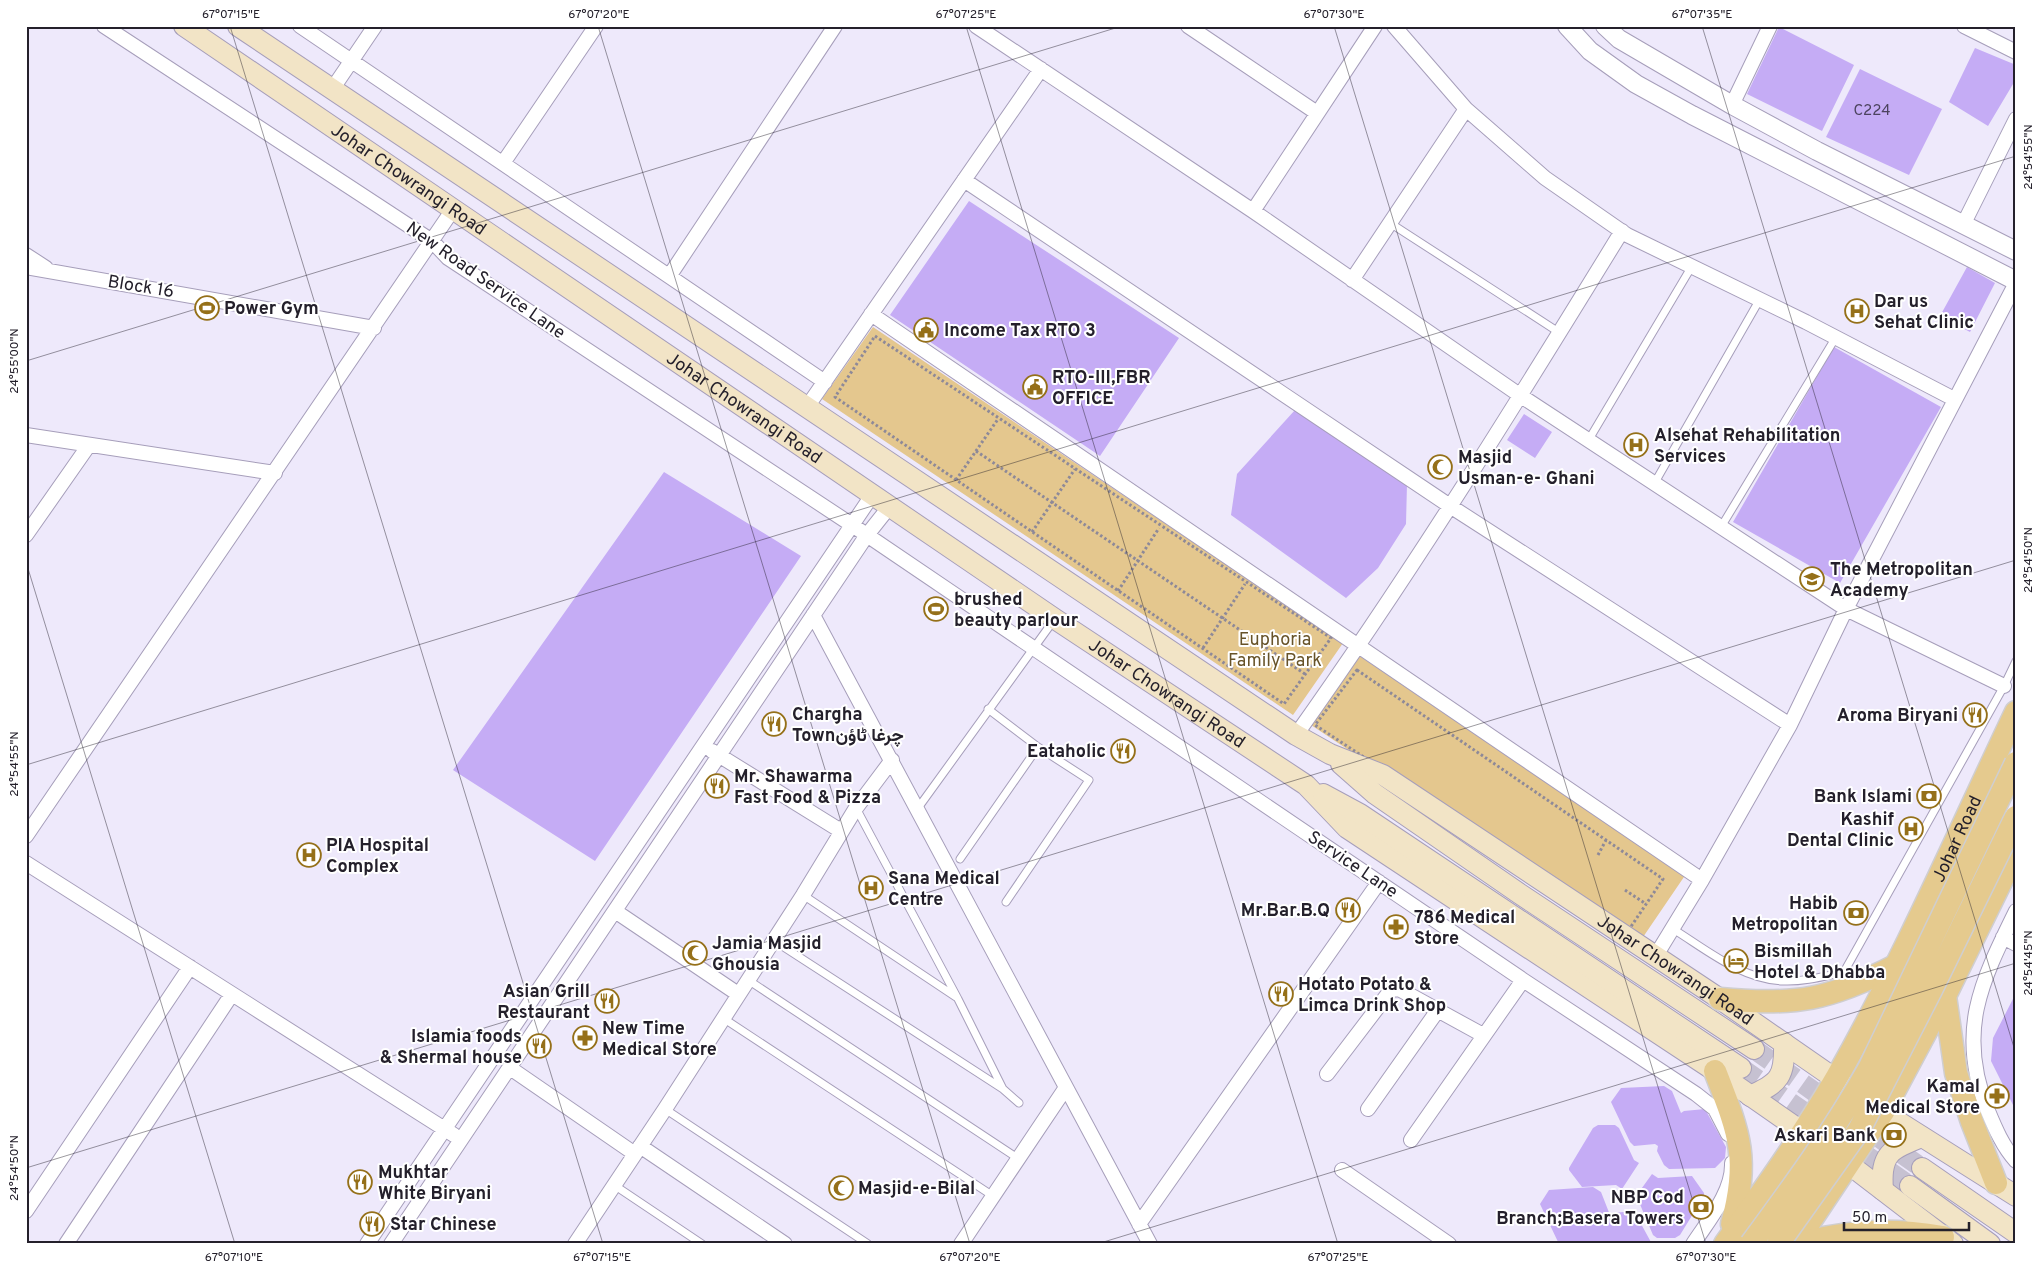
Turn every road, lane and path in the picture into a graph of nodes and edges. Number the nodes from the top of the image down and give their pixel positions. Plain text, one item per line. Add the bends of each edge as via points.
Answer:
1 (104, 26) edge
2 (184, 26) edge
3 (238, 26) edge
4 (300, 26) edge
5 (375, 26) edge
6 (596, 26) edge
7 (835, 26) edge
8 (976, 26) edge
9 (1188, 26) edge
10 (1375, 26) edge
11 (1394, 26) edge
12 (1567, 26) edge
13 (1606, 26) edge
14 (1770, 26) edge
15 (1964, 26) edge
16 (2016, 52) edge
17 (352, 60) junction
18 (1041, 69) junction
19 (333, 88) junction
20 (1732, 105) junction
21 (1466, 109) junction
22 (1317, 113) junction
23 (2016, 119) edge
24 (503, 163) junction
25 (964, 180) junction
26 (454, 208) junction
27 (1252, 211) junction
28 (1390, 223) junction
29 (1963, 224) junction
30 (540, 228) junction
31 (1622, 231) junction
32 (432, 241) junction
33 (2016, 251) edge
34 (575, 252) junction
35 (26, 255) edge
36 (521, 255) junction
37 (1692, 266) junction
38 (26, 267) edge
39 (51, 272) junction
40 (670, 276) junction
41 (558, 280) junction
42 (1352, 280) junction
43 (2016, 282) edge
44 (1760, 299) junction
45 (871, 314) junction
46 (374, 328) junction
47 (1560, 332) junction
48 (1836, 337) junction
49 (825, 382) junction
50 (1521, 396) junction
51 (1954, 400) junction
52 (807, 407) junction
53 (998, 418) junction
54 (26, 435) edge
55 (1588, 441) junction
56 (89, 445) junction
57 (976, 451) junction
58 (1075, 469) junction
59 (275, 473) junction
60 (956, 480) junction
61 (1654, 484) junction
62 (872, 494) junction
63 (890, 506) junction
64 (1450, 506) junction
65 (852, 525) junction
66 (1160, 526) junction
67 (1720, 527) junction
68 (1032, 532) junction
69 (867, 535) junction
70 (26, 536) edge
71 (1246, 582) junction
72 (1118, 591) junction
73 (1846, 609) junction
74 (813, 615) junction
75 (1055, 619) junction
76 (1359, 647) junction
77 (1032, 648) junction
78 (1203, 648) junction
79 (2016, 661) edge
80 (1305, 674) junction
81 (2004, 686) junction
82 (988, 709) junction
83 (2016, 712) edge
84 (1790, 725) junction
85 (1296, 735) junction
86 (703, 747) junction
87 (1038, 747) junction
88 (1330, 754) junction
89 (720, 756) junction
90 (892, 760) junction
91 (2016, 763) edge
92 (1306, 785) junction
93 (856, 808) junction
94 (918, 808) junction
95 (2016, 817) edge
96 (841, 831) junction
97 (26, 836) edge
98 (1606, 840) junction
99 (2016, 851) edge
100 (1598, 855) dead end
101 (960, 859) dead end
102 (26, 863) edge
103 (1702, 880) junction
104 (1379, 882) junction
105 (1625, 890) dead end
106 (803, 895) junction
107 (1006, 902) dead end
108 (1646, 904) junction
109 (615, 911) junction
110 (2016, 911) edge
111 (1672, 929) junction
112 (2003, 937) junction
113 (773, 940) junction
114 (2016, 944) edge
115 (1655, 957) junction
116 (1897, 965) junction
117 (190, 967) junction
118 (748, 980) junction
119 (1523, 980) junction
120 (1847, 980) junction
121 (232, 994) junction
122 (738, 994) junction
123 (1946, 996) junction
124 (1720, 998) junction
125 (958, 999) junction
126 (1438, 1010) junction
127 (723, 1018) junction
128 (1949, 1033) junction
129 (1972, 1034) junction
130 (1483, 1035) junction
131 (1784, 1043) junction
132 (1754, 1049) tunnel mouth
133 (510, 1068) junction
134 (1742, 1068) tunnel mouth
135 (1715, 1071) junction
136 (1327, 1074) dead end
137 (1836, 1079) junction
138 (1003, 1089) junction
139 (1065, 1089) junction
140 (1750, 1096) junction
141 (1020, 1103) dead end
142 (1721, 1106) junction
143 (665, 1109) junction
144 (1368, 1109) dead end
145 (1884, 1112) junction
146 (446, 1130) junction
147 (1802, 1132) junction
148 (1922, 1137) junction
149 (462, 1140) junction
150 (1411, 1140) dead end
151 (638, 1150) junction
152 (2012, 1157) edge
153 (1019, 1159) junction
154 (1850, 1165) junction
155 (1922, 1168) tunnel mouth
156 (1342, 1170) dead end
157 (1993, 1175) junction
158 (614, 1185) junction
159 (1910, 1186) tunnel mouth
160 (1882, 1190) junction
161 (993, 1196) junction
162 (2016, 1196) edge
163 (26, 1212) edge
164 (1139, 1224) junction
165 (2016, 1233) edge
166 (1823, 1241) edge
167 (1950, 1242) edge
168 (1726, 1243) edge
169 (66, 1244) edge
170 (367, 1244) edge
171 (391, 1244) edge
172 (575, 1244) edge
173 (702, 1244) edge
174 (785, 1244) edge
175 (868, 1244) edge
176 (961, 1244) edge
177 (1150, 1244) edge
178 (1449, 1244) edge
179 (1693, 1244) edge
180 (1751, 1244) edge
181 (1778, 1244) edge
182 (1796, 1244) edge
183 (1990, 1244) edge

1 - 32 street, New Road Service Lane
2 - 26 main road, Johar Chowrangi Road
3 - 19 main road, Johar Chowrangi Road
4 - 17 street
5 - 17 street
6 - 24 street
7 - 40 street
8 - 18 street
9 - 22 street
10 - 22 street
11 - 21 street
12 - 43 street via 1590,51 1636,84
13 - 20 street via 1619,39
14 - 20 street
15 - 16 street
17 - 19 street
17 - 24 street
18 - 25 street
18 - 27 street
19 - 30 main road, Johar Chowrangi Road
20 - 29 street
21 - 28 street
21 - 31 street via 1545,178
22 - 27 street
23 - 29 street
24 - 40 street
25 - 45 street
25 - 64 street
26 - 32 street
26 - 36 main road, Johar Chowrangi Road
27 - 42 street
28 - 42 street
28 - 47 lane
29 - 33 street
30 - 34 main road, Johar Chowrangi Road
30 - 36 main road
31 - 37 street
31 - 47 street
32 - 46 street
32 - 65 street, New Road Service Lane via 448,258
34 - 41 main road
34 - 52 main road, Johar Chowrangi Road
35 - 39 street
36 - 41 main road, Johar Chowrangi Road
37 - 44 street
37 - 55 lane
38 - 39 street, Block 16
39 - 46 street, Block 16
40 - 49 street
41 - 62 main road, Johar Chowrangi Road
42 - 50 street
43 - 51 street
44 - 48 street
44 - 61 lane
45 - 49 street
45 - 76 street
46 - 59 street
47 - 50 street
48 - 51 street
48 - 67 lane
49 - 52 street
50 - 55 street
50 - 64 street
51 - 73 street
52 - 85 main road, Johar Chowrangi Road
53 - 57 path
53 - 58 path
53 - 60 path via 874,336 835,397
54 - 56 street
55 - 61 street
56 - 59 street
56 - 70 street
57 - 60 path
57 - 80 path
58 - 66 path
58 - 68 path
59 - 97 street
60 - 68 path
61 - 67 street
62 - 63 main road, Johar Chowrangi Road
62 - 65 street
63 - 69 street
63 - 75 main road, Johar Chowrangi Road
64 - 76 street
64 - 84 street
65 - 69 street, New Road Service Lane
65 - 86 street
66 - 71 path
66 - 72 path
67 - 73 street
68 - 72 path
69 - 74 street
69 - 77 street, Service Lane
71 - 78 path
71 - 80 path via 1331,638
72 - 78 path
73 - 81 street
73 - 84 street
74 - 89 street
74 - 90 street
75 - 77 lane
75 - 92 main road, Johar Chowrangi Road
76 - 85 street
76 - 103 street
77 - 82 lane
77 - 104 street, Service Lane
78 - 80 path via 1284,704
79 - 81 lane
81 - 120 lane
82 - 87 lane
82 - 94 lane
83 - 116 main road, Johar Road
84 - 103 street
85 - 88 main road, Johar Chowrangi Road
86 - 89 street
86 - 146 street
87 - 101 lane
87 - 107 lane via 1089,780
88 - 115 main road, Johar Chowrangi Road via 1383,775
88 - 132 main road, Johar Chowrangi Road via 1383,800
89 - 96 street
89 - 109 street
90 - 93 street
90 - 94 street
91 - 180 main road, bridge via 1869,1069 1843,1116
92 - 134 main road, Johar Chowrangi Road via 1360,814
92 - 135 main road, Johar Chowrangi Road via 1347,828
93 - 96 street
93 - 125 lane
94 - 139 street
95 - 181 main road, bridge via 1863,1122 1834,1168
96 - 106 street
98 - 100 path
98 - 108 path via 1663,879
98 - 108 path via 1357,670 1315,725 1628,931
99 - 123 main road
102 - 117 street
103 - 111 street
104 - 119 street, Service Lane
104 - 164 street
105 - 108 path
106 - 113 street
106 - 125 lane
109 - 122 street
109 - 133 street
110 - 112 street
111 - 115 street
111 - 120 lane via 1739,970 1760,978
112 - 114 street
112 - 129 street via 1980,994
113 - 118 street
113 - 138 lane
115 - 124 main road, Johar Chowrangi Road
116 - 120 main road
116 - 137 main road, Johar Road
117 - 121 street
117 - 163 street
118 - 122 street
118 - 153 lane
119 - 130 street
119 - 142 street, Service Lane via 1696,1094
120 - 124 main road via 1793,1002 1759,1003
121 - 146 street
121 - 169 street
122 - 127 street
123 - 128 main road
123 - 145 main road
124 - 131 main road, Johar Chowrangi Road
125 - 138 lane
126 - 130 street
126 - 136 street via 1399,988 1391,990
126 - 144 street
127 - 143 street
127 - 161 lane
128 - 129 street
128 - 157 main road via 1956,1072
129 - 152 street via 1973,1064 1980,1091 1993,1124
130 - 150 street
131 - 137 main road, Johar Chowrangi Road
131 - 140 main road via 1783,1072 1775,1082
133 - 149 street
133 - 151 street
135 - 140 main road, Johar Chowrangi Road
135 - 142 main road
137 - 145 main road, Johar Chowrangi Road
137 - 147 main road, Johar Road
138 - 141 lane
139 - 153 street
139 - 164 street
140 - 147 main road, Johar Chowrangi Road
142 - 168 main road via 1738,1136 1742,1163 1740,1192
142 - 179 street, Service Lane via 1729,1135 1732,1172 1717,1207
143 - 151 street
143 - 175 lane
145 - 148 main road, Johar Chowrangi Road
145 - 154 main road
146 - 149 street
146 - 170 street
147 - 154 main road, Johar Chowrangi Road
147 - 168 main road, Johar Road
148 - 157 main road, Johar Chowrangi Road
148 - 160 main road via 1902,1144 1884,1160
149 - 171 street
151 - 158 street
151 - 174 street
152 - 157 street
153 - 161 street
154 - 160 main road, Johar Chowrangi Road
154 - 182 main road
155 - 165 main road
156 - 178 street
157 - 162 main road, Johar Chowrangi Road
158 - 172 street
158 - 173 lane
159 - 183 main road
160 - 167 main road, Johar Chowrangi Road
161 - 176 street
164 - 177 street
166 - 167 main road via 1882,1230
166 - 182 main road

